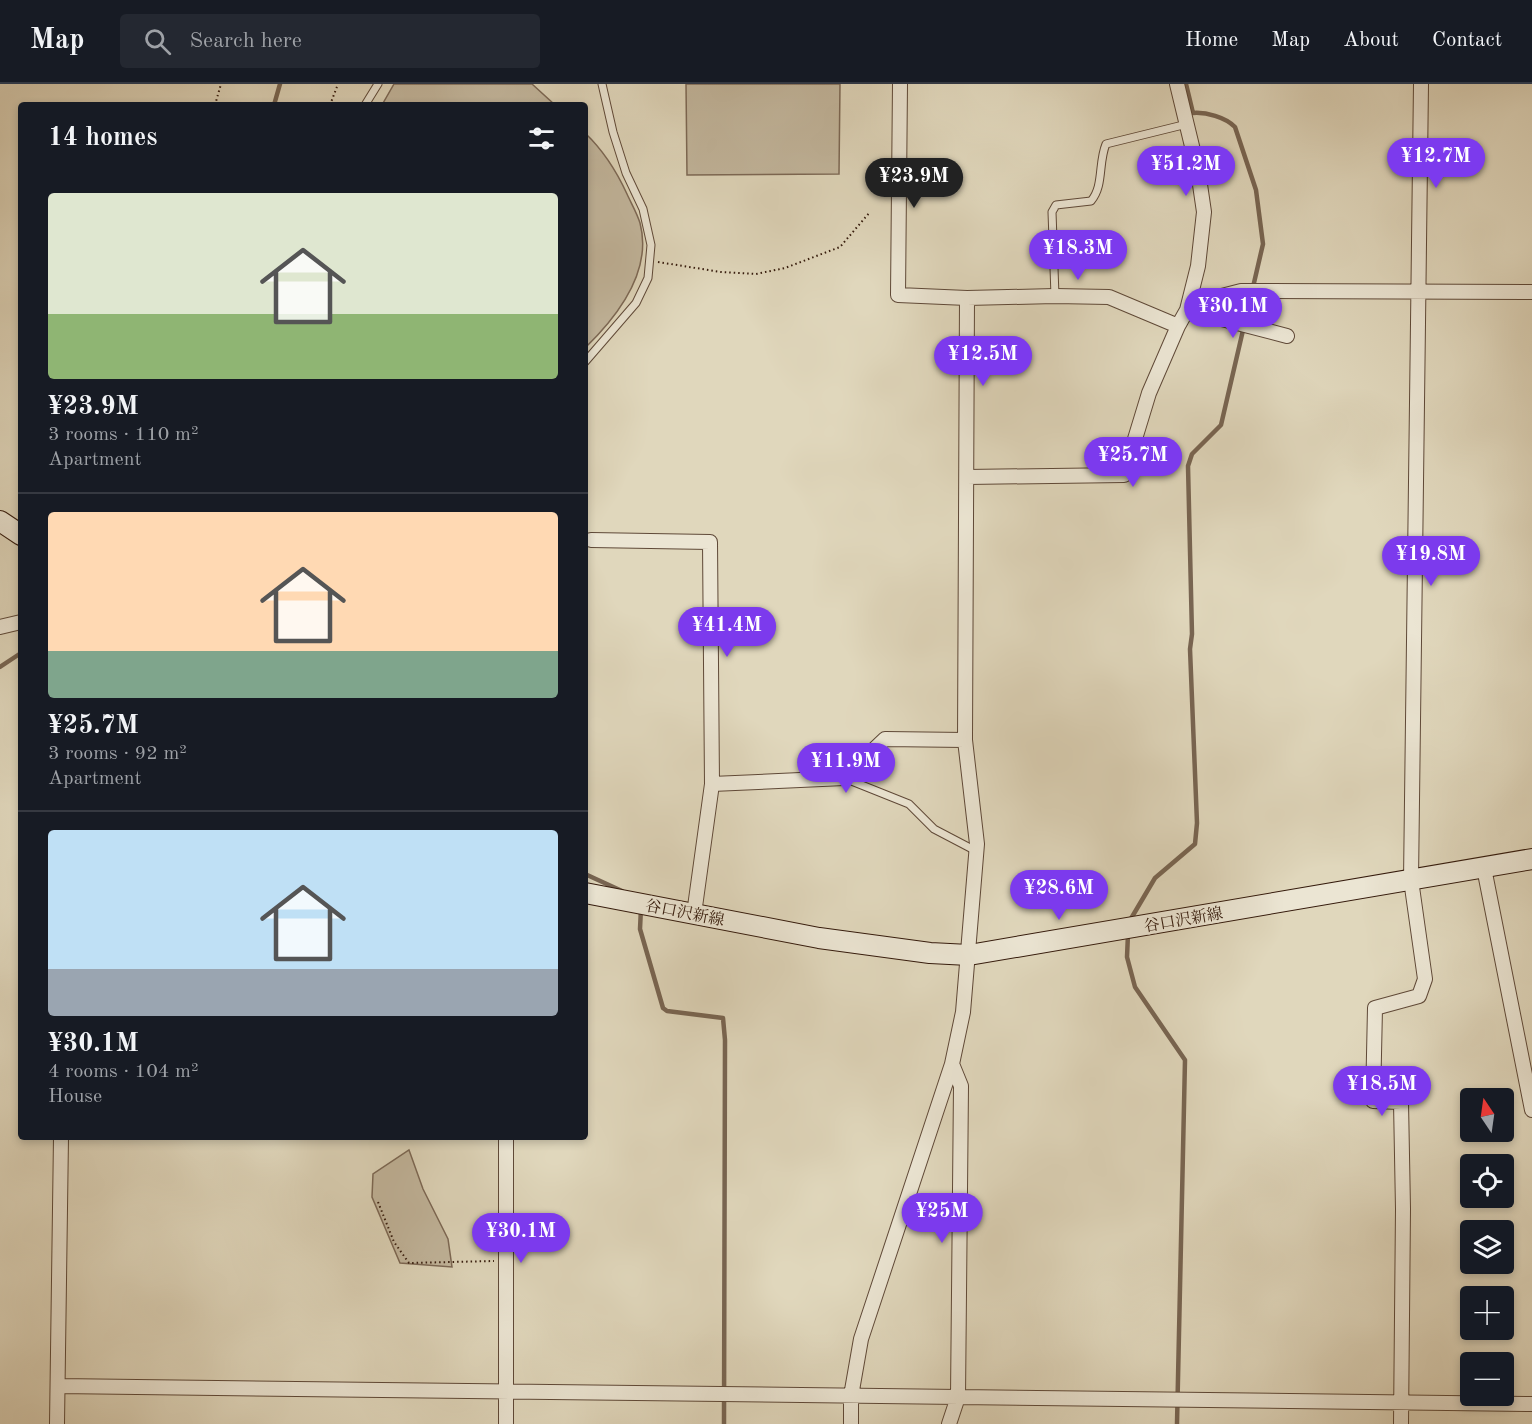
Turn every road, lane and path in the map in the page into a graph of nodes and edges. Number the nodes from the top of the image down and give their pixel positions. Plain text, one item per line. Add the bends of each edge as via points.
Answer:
1 (221, 84) edge
2 (338, 84) edge
3 (378, 84) edge
4 (602, 84) edge
5 (900, 84) edge
6 (1177, 84) edge
7 (1421, 84) edge
8 (216, 102) edge
9 (331, 102) edge
10 (367, 102) edge
11 (1187, 124) junction
12 (870, 212) dead end
13 (650, 261) junction
14 (1532, 292) edge
15 (1418, 293) junction
16 (1055, 296) junction
17 (967, 298) junction
18 (1187, 310) junction
19 (1178, 326) junction
20 (1287, 336) dead end
21 (588, 359) edge
22 (967, 477) junction
23 (0, 521) edge
24 (18, 533) edge
25 (591, 540) dead end
26 (18, 622) edge
27 (0, 627) edge
28 (965, 740) junction
29 (844, 778) junction
30 (712, 784) junction
31 (977, 851) junction
32 (1532, 859) edge
33 (1484, 868) junction
34 (1411, 880) junction
35 (588, 894) edge
36 (694, 914) junction
37 (969, 955) junction
38 (952, 1064) junction
39 (1532, 1110) edge
40 (61, 1140) edge
41 (506, 1140) edge
42 (378, 1202) dead end
43 (506, 1261) junction
44 (58, 1386) junction
45 (507, 1391) junction
46 (851, 1396) junction
47 (958, 1397) junction
48 (1401, 1401) junction
49 (1532, 1404) edge
50 (57, 1424) edge
51 (506, 1424) edge
52 (851, 1424) edge
53 (949, 1424) edge
54 (1401, 1424) edge

1 - 8 path
2 - 9 path
3 - 10 lane
4 - 13 lane via 626,173 643,209 651,245
5 - 17 street via 897,295
6 - 11 street
7 - 15 street
11 - 16 lane via 1106,144 1101,155 1098,193 1091,201 1056,205 1052,212
11 - 18 street via 1204,212 1198,266
12 - 13 path via 840,247 776,270 756,274 721,272
13 - 21 lane via 648,278 636,303
14 - 15 street
15 - 18 street via 1241,291 1206,300
15 - 34 street
16 - 17 street
16 - 19 street via 1109,297
17 - 22 street
18 - 19 street
18 - 20 street
19 - 22 street via 1149,393 1124,475
22 - 28 street
23 - 24 main road
25 - 30 street via 710,542
26 - 27 street
28 - 29 street via 885,739
28 - 31 street
29 - 30 street
29 - 31 lane via 909,804 934,829
30 - 36 street
31 - 37 street
32 - 33 main road, 谷口沢新線
33 - 34 main road, 谷口沢新線
33 - 39 street
34 - 37 main road, 谷口沢新線
34 - 48 street via 1425,979 1419,996 1375,1008 1374,1019 1373,1101 1401,1102
35 - 36 main road, 谷口沢新線
36 - 37 main road, 谷口沢新線 via 819,938
37 - 38 street
38 - 46 street via 861,1339
38 - 47 street via 961,1086
40 - 44 street
41 - 43 street
42 - 43 path via 394,1242 409,1263
43 - 45 street
44 - 45 street
44 - 50 street
45 - 46 street
45 - 51 street
46 - 47 street
46 - 52 street
47 - 48 street
47 - 53 street
48 - 49 street
48 - 54 street

